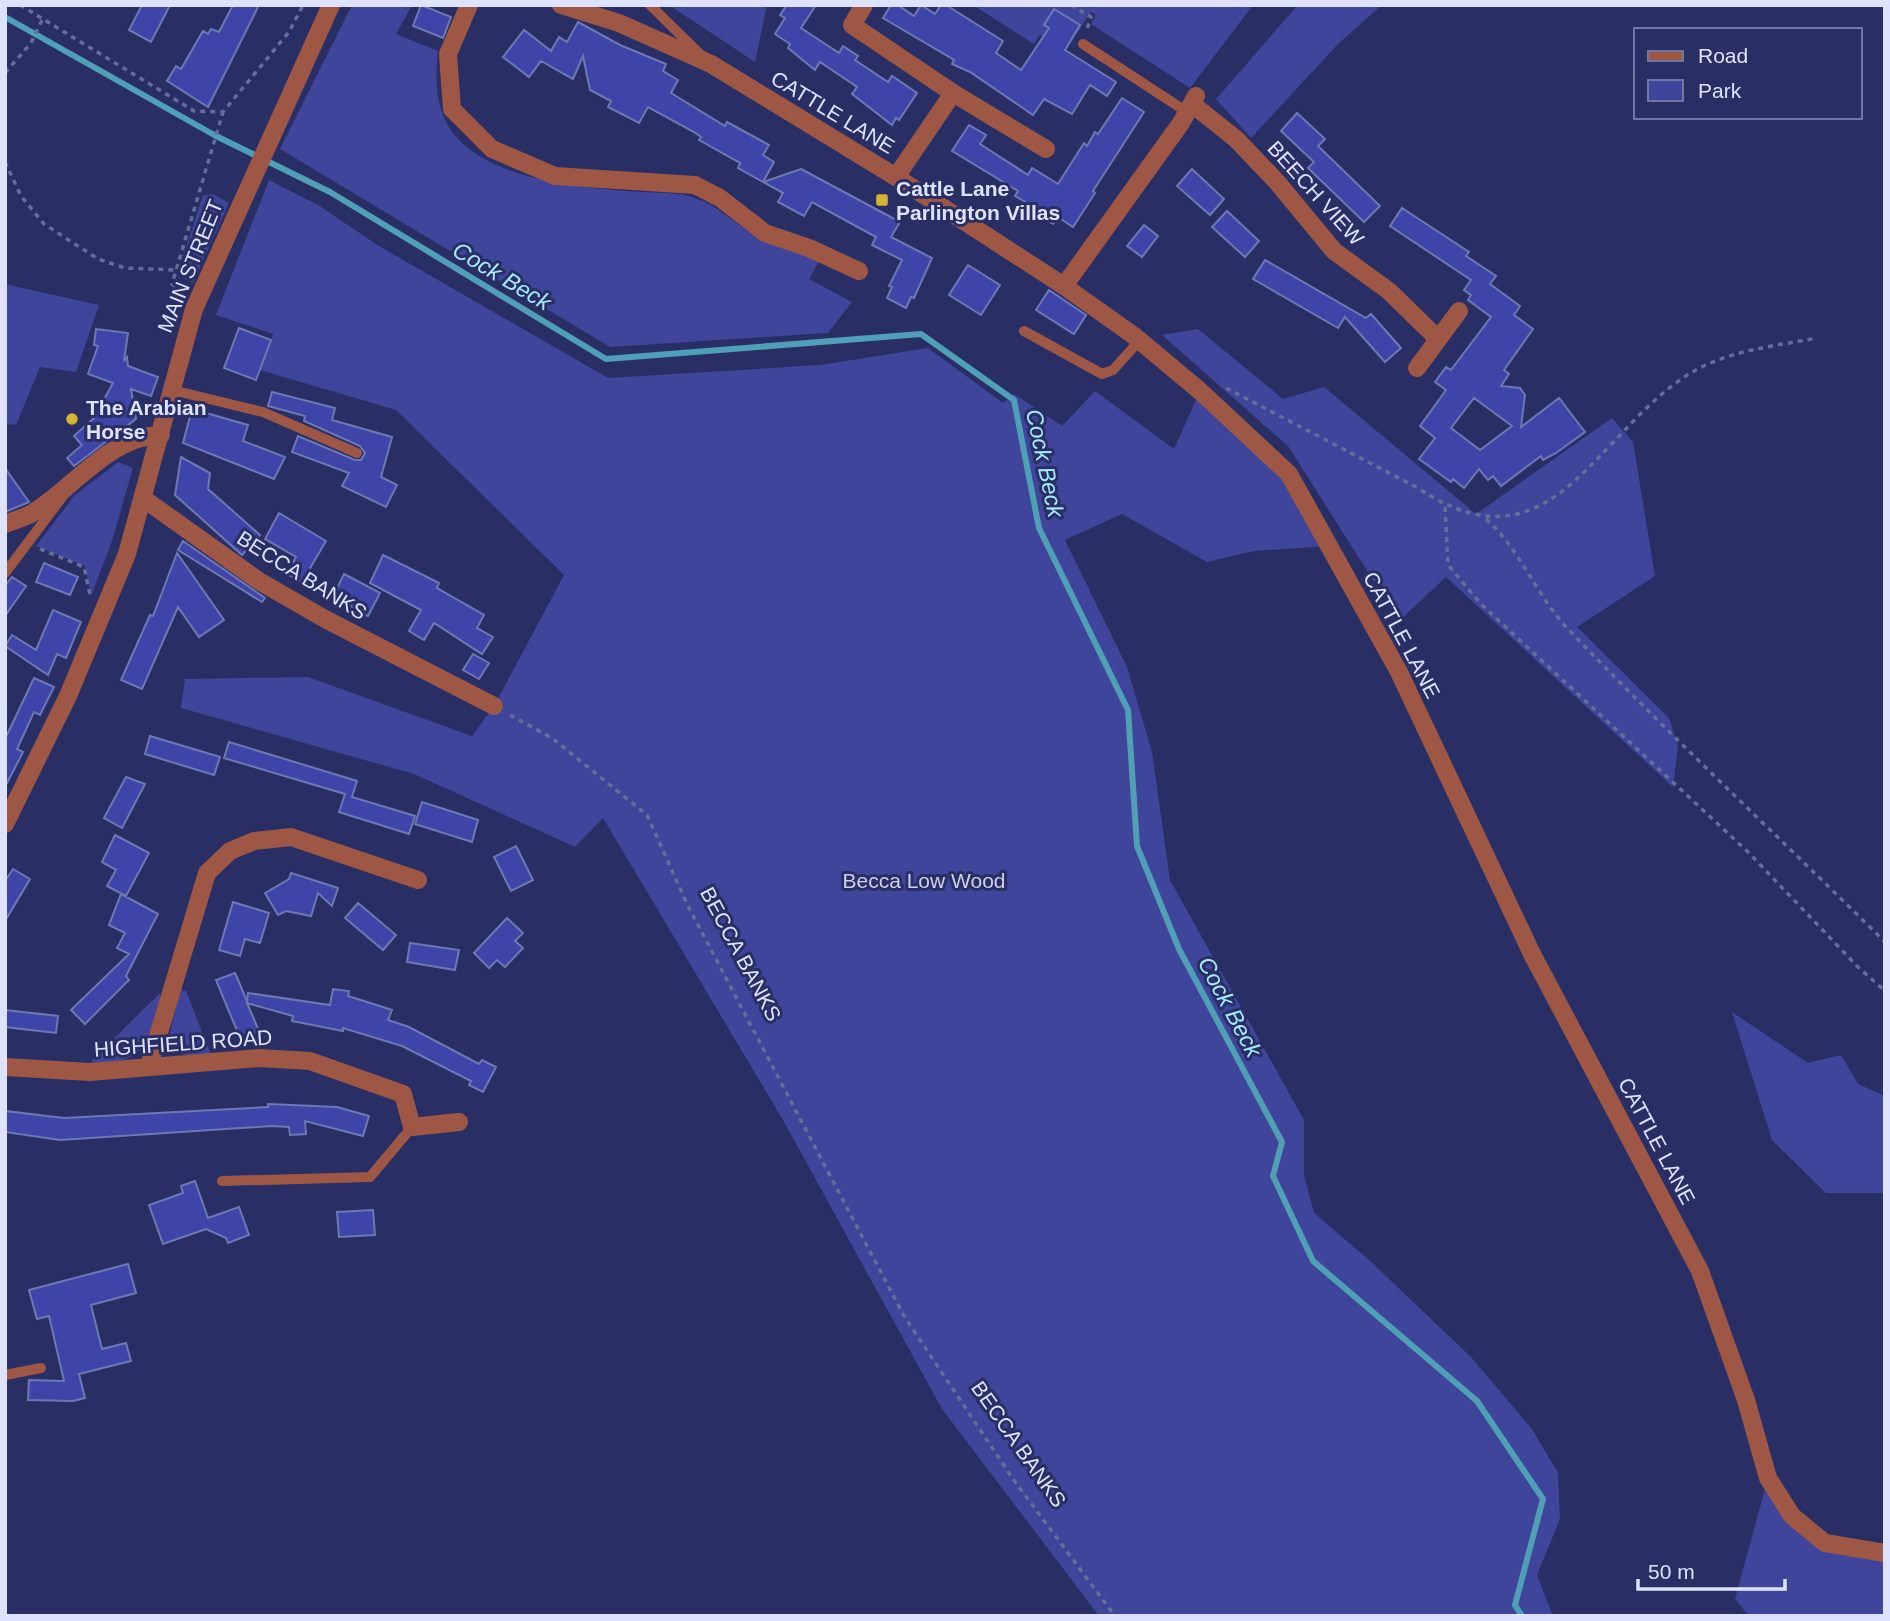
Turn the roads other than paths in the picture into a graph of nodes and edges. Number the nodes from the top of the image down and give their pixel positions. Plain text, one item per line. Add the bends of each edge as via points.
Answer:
1 (331, 5) edge
2 (469, 5) edge
3 (561, 5) edge
4 (650, 5) edge
5 (864, 5) edge
6 (1083, 44) road end
7 (711, 64) junction
8 (953, 93) junction
9 (1192, 104) junction
10 (1046, 149) dead end
11 (896, 177) junction
12 (859, 271) dead end
13 (1064, 286) junction
14 (1459, 311) dead end
15 (1024, 331) dead end
16 (1140, 340) junction
17 (1438, 340) junction
18 (1417, 368) dead end
19 (172, 390) junction
20 (160, 435) junction
21 (357, 453) dead end
22 (71, 482) junction
23 (144, 499) junction
24 (5, 524) edge
25 (5, 573) edge
26 (494, 706) road end
27 (5, 824) edge
28 (418, 880) dead end
29 (149, 1066) junction
30 (5, 1067) edge
31 (459, 1122) dead end
32 (412, 1127) junction
33 (222, 1181) dead end
34 (41, 1368) dead end
35 (5, 1375) edge
36 (1885, 1553) edge

1 - 19 street, MAIN STREET via 194,309
2 - 12 street via 448,54 452,109 492,149 555,176 695,185 765,233
3 - 7 street, CATTLE LANE via 619,23
4 - 7 lane
5 - 8 street via 852,25
6 - 9 lane
7 - 11 street, CATTLE LANE
8 - 10 street
8 - 11 street
9 - 13 street
9 - 17 street, BEECH VIEW via 1236,139 1278,182 1334,251 1389,291
11 - 13 street, CATTLE LANE
13 - 16 street, CATTLE LANE
14 - 17 street
15 - 16 lane via 1102,374 1113,370
16 - 36 street, CATTLE LANE via 1289,474 1399,672 1532,954 1700,1272 1746,1400 1768,1478 1792,1516 1825,1543
17 - 18 street
19 - 20 street, MAIN STREET
19 - 21 lane via 263,412
20 - 22 street via 144,435
20 - 23 street, MAIN STREET
22 - 24 street via 31,514
22 - 25 lane
23 - 26 street, BECCA BANKS via 260,581
23 - 27 street, MAIN STREET via 127,554 68,696
28 - 29 street via 291,837 254,841 230,850 207,873
29 - 30 street, HIGHFIELD ROAD via 90,1072
29 - 32 street, HIGHFIELD ROAD via 259,1058 310,1061 403,1094
31 - 32 street
32 - 33 lane via 370,1177
34 - 35 lane

